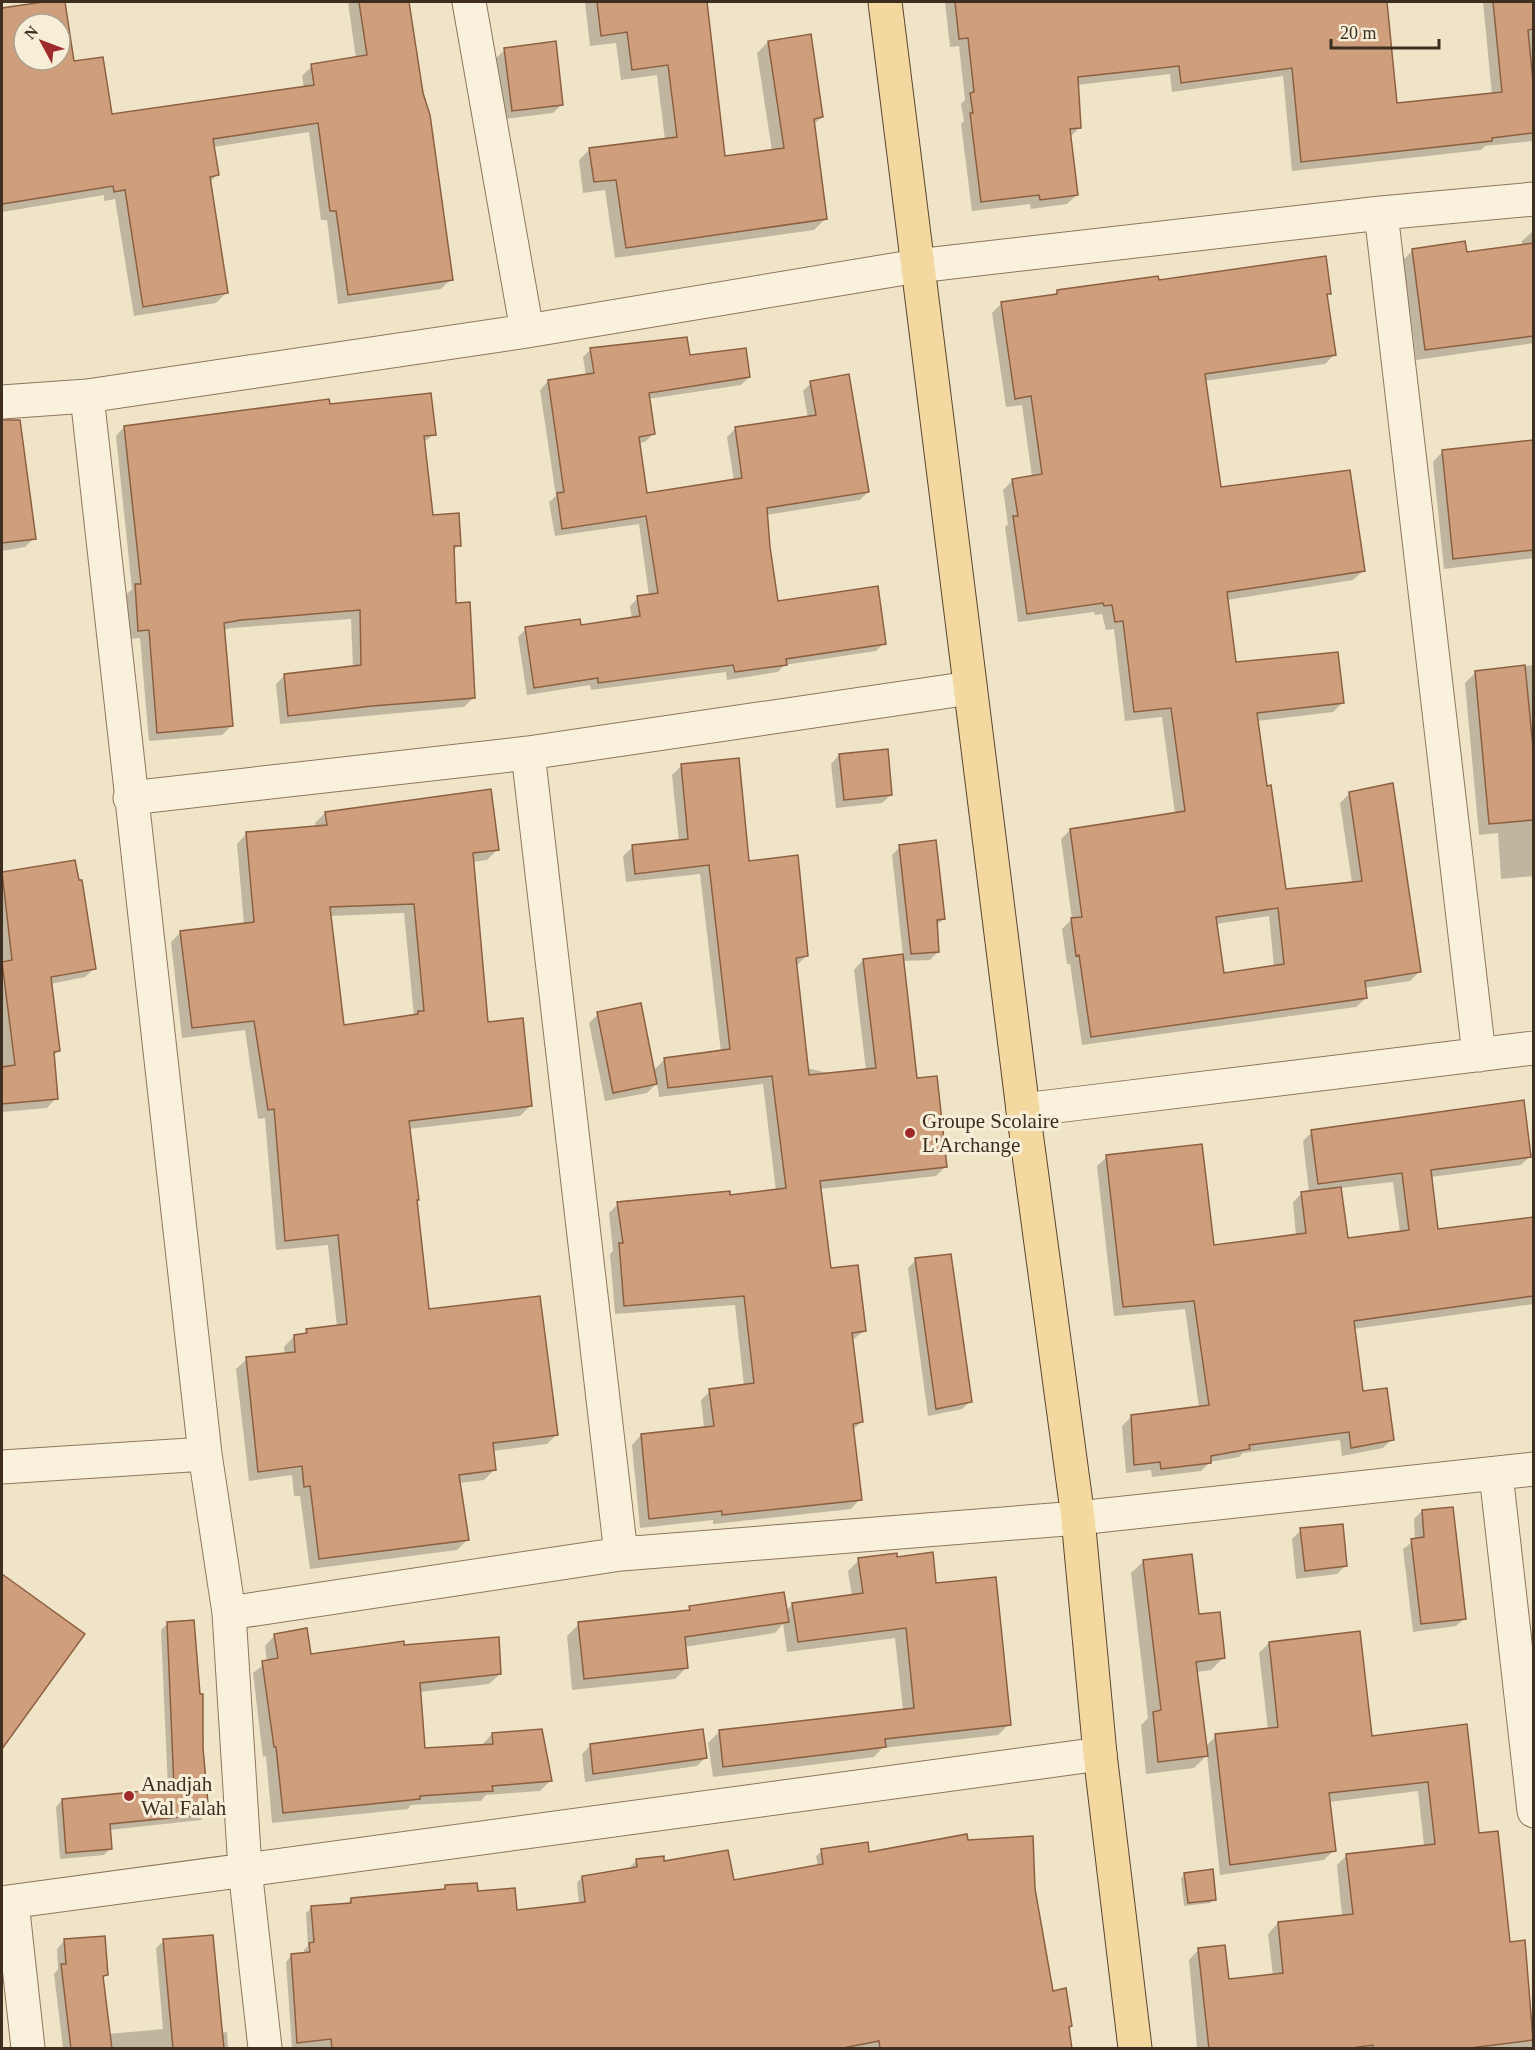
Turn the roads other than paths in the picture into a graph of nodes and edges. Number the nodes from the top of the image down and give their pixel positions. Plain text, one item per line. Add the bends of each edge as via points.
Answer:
1 (469, 2) edge
2 (885, 2) edge
3 (1533, 199) edge
4 (1381, 213) junction
5 (917, 266) junction
6 (527, 331) junction
7 (87, 396) junction
8 (2, 402) edge
9 (970, 687) junction
10 (528, 753) junction
11 (130, 798) junction
12 (1533, 1048) edge
13 (1479, 1054) junction
14 (1023, 1110) junction
15 (205, 1454) junction
16 (2, 1467) edge
17 (1533, 1469) edge
18 (1496, 1474) junction
19 (1078, 1518) junction
20 (621, 1554) junction
21 (229, 1613) junction
22 (1100, 1754) junction
23 (1533, 1811) edge
24 (245, 1869) junction
25 (7, 1903) edge
26 (28, 2049) edge
27 (265, 2049) edge
28 (1135, 2049) edge

1 - 6 street
2 - 5 main road
3 - 4 street
4 - 5 street
4 - 13 street
5 - 6 street
5 - 9 main road
6 - 7 street
7 - 8 street
7 - 11 street
9 - 10 street
9 - 14 main road
10 - 11 street
10 - 20 street
11 - 15 street
12 - 13 street
13 - 14 street
14 - 19 main road
15 - 16 street
15 - 21 street
17 - 18 street
18 - 19 street
18 - 23 street
19 - 20 street
19 - 22 main road
20 - 21 street
21 - 24 street
22 - 24 street
22 - 28 main road
24 - 25 street
24 - 27 street
25 - 26 street

